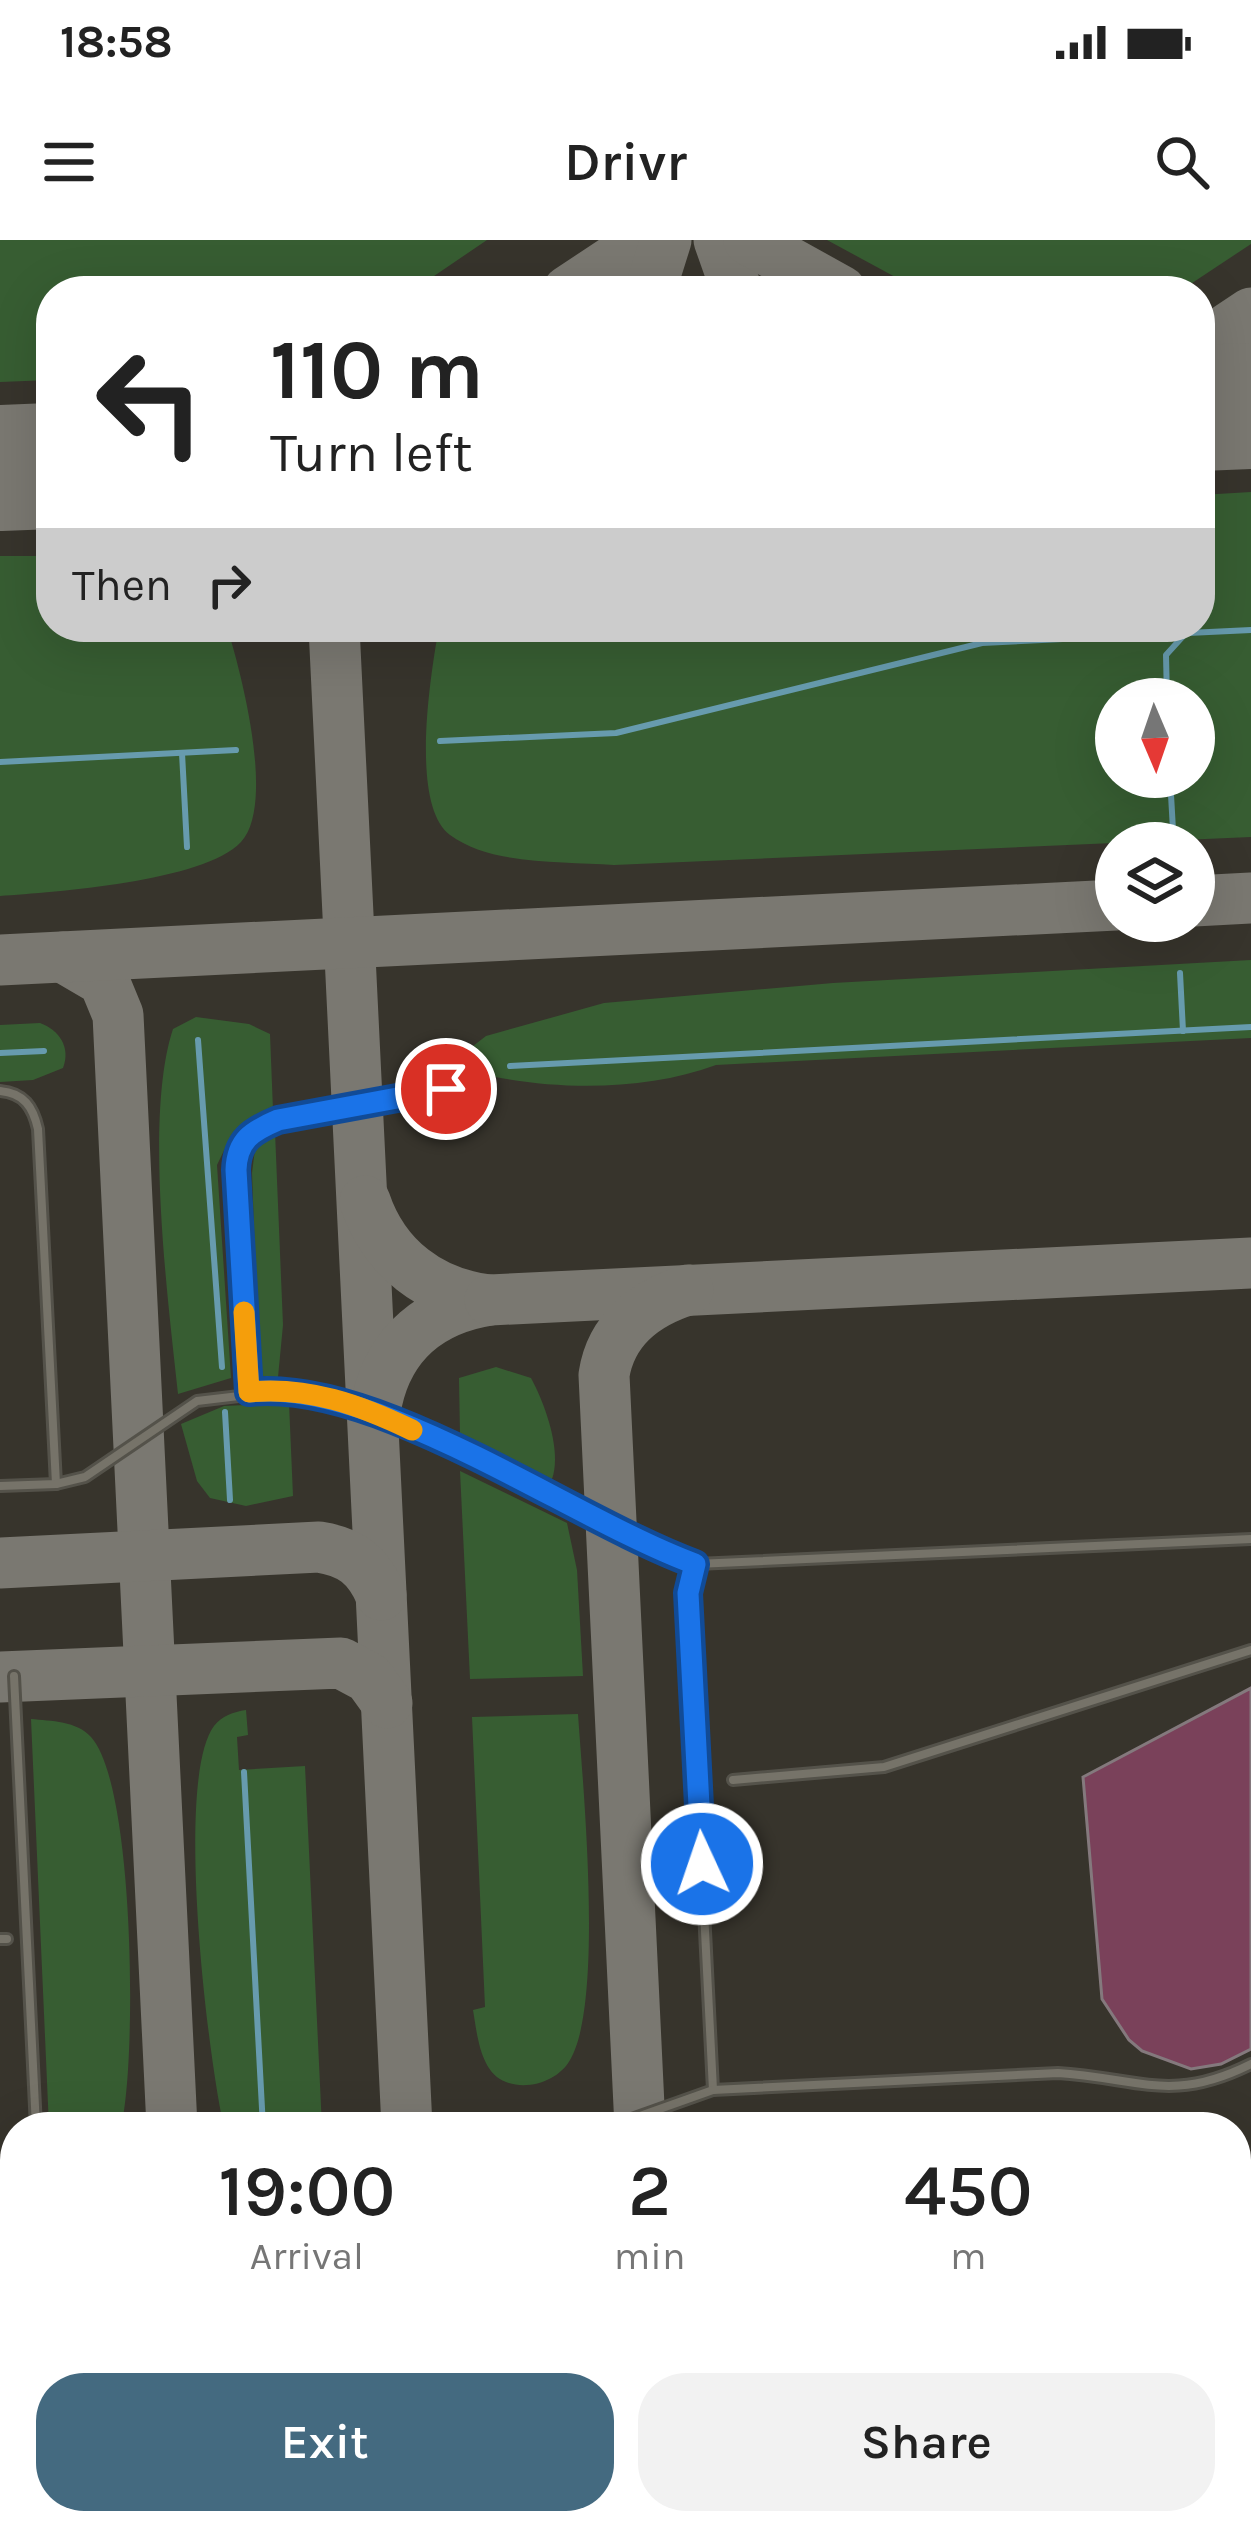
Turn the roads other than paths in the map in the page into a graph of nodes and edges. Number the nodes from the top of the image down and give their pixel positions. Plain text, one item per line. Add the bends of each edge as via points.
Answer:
1 (446, 1089) dead end
2 (0, 1091) edge
3 (249, 1392) junction
4 (56, 1484) junction
5 (0, 1486) edge
6 (1251, 1539) edge
7 (695, 1564) junction
8 (1251, 1650) edge
9 (14, 1676) dead end
10 (733, 1780) dead end
11 (1251, 2064) edge
12 (713, 2090) junction
13 (35, 2112) edge
14 (651, 2112) edge

1 - 3 lane via 278,1120 243,1141 236,1170
2 - 4 lane via 23,1098 38,1129
3 - 4 lane via 197,1401 85,1477
3 - 7 lane via 290,1390 374,1412
4 - 5 lane
6 - 7 lane
7 - 12 lane via 688,1593
8 - 10 lane via 884,1767
9 - 13 lane
11 - 12 lane via 1220,2080 1170,2089 1058,2072
12 - 14 lane

